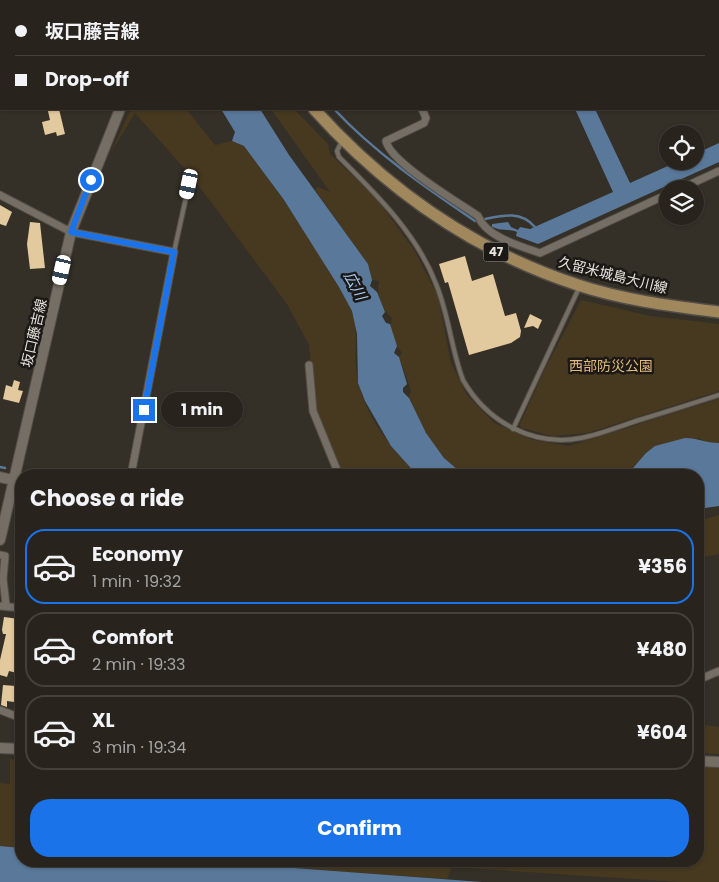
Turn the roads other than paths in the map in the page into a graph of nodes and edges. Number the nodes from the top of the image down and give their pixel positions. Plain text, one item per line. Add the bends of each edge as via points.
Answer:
1 (120, 110) edge
2 (315, 110) edge
3 (422, 110) edge
4 (342, 141) junction
5 (719, 170) edge
6 (698, 180) edge
7 (189, 184) dead end
8 (0, 195) edge
9 (659, 198) edge
10 (71, 232) junction
11 (174, 252) junction
12 (580, 285) junction
13 (719, 312) edge
14 (308, 365) dead end
15 (719, 395) edge
16 (513, 429) junction
17 (19, 469) edge
18 (132, 469) edge
19 (337, 469) edge
20 (0, 477) edge
21 (15, 480) edge
22 (15, 487) edge
23 (0, 540) edge
24 (0, 555) edge
25 (3, 606) edge
26 (719, 671) edge
27 (704, 677) edge
28 (2, 710) edge
29 (15, 712) edge
30 (15, 715) edge
31 (0, 748) edge
32 (15, 749) edge
33 (704, 761) edge
34 (719, 762) edge

1 - 10 main road, 坂口藤吉線
2 - 4 main road, 久留米城島大川線 / 47
3 - 9 street via 426,118 424,123 386,141 388,149 407,167 478,216 481,225 508,241 540,253
4 - 12 main road, 久留米城島大川線 / 47 via 395,188 458,232 505,256
4 - 16 lane via 337,151 339,157 394,216 417,246 436,283 457,364 470,392 497,420
5 - 6 street
7 - 11 lane
8 - 10 street
10 - 11 street
10 - 17 main road, 坂口藤吉線
11 - 18 street
12 - 13 main road, 久留米城島大川線 / 47 via 665,305
12 - 16 lane
14 - 19 street via 313,411
15 - 16 lane via 581,438 554,440
20 - 21 main road
22 - 23 main road, 坂口藤吉線
24 - 25 street via 5,556
26 - 27 street
28 - 29 street
28 - 30 street
31 - 32 main road
33 - 34 main road

